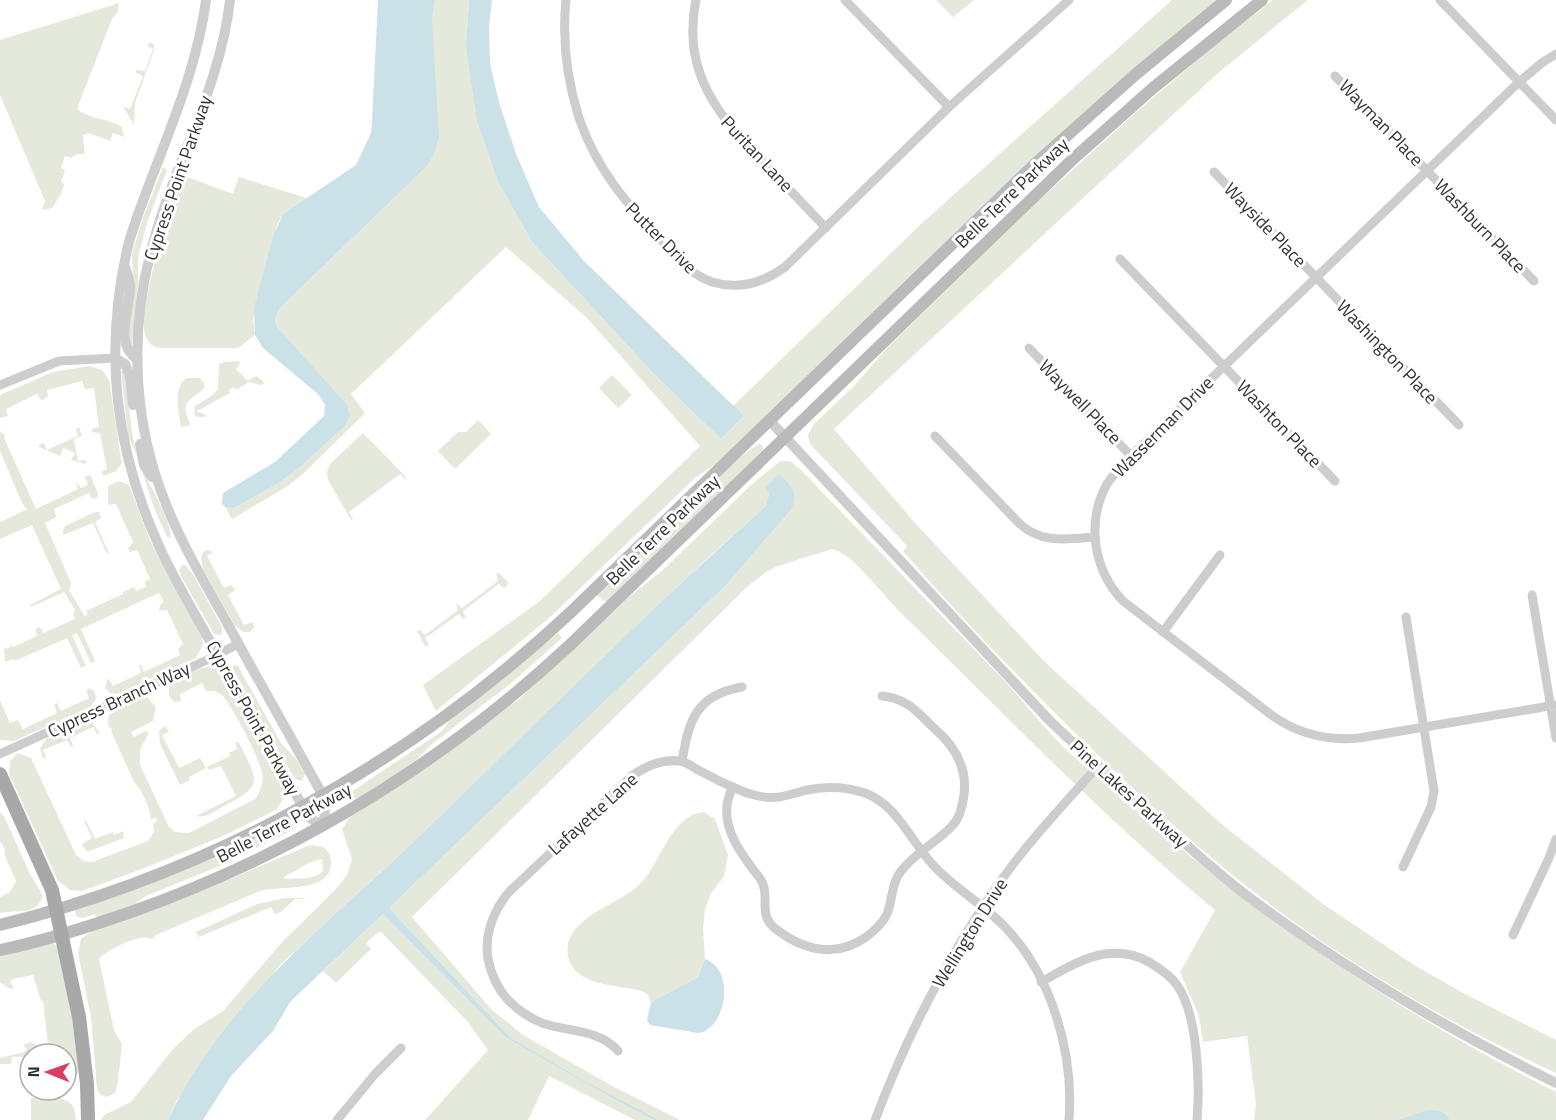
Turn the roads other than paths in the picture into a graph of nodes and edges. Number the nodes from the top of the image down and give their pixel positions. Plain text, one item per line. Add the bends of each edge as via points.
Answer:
1 (206, 0) edge
2 (230, 0) edge
3 (566, 0) edge
4 (696, 0) edge
5 (845, 0) edge
6 (1069, 0) edge
7 (1226, 0) edge
8 (1262, 0) edge
9 (1440, 0) edge
10 (1556, 54) edge
11 (1335, 76) dead end
12 (1519, 82) junction
13 (949, 107) junction
14 (1556, 120) edge
15 (1427, 171) junction
16 (1214, 172) dead end
17 (826, 228) junction
18 (1120, 259) dead end
19 (124, 263) junction
20 (1316, 278) junction
21 (1534, 281) dead end
22 (1029, 348) dead end
23 (115, 358) junction
24 (138, 360) junction
25 (1224, 367) junction
26 (0, 386) edge
27 (770, 422) junction
28 (1459, 426) dead end
29 (935, 436) dead end
30 (786, 437) junction
31 (1131, 456) junction
32 (1335, 481) dead end
33 (160, 490) junction
34 (1095, 537) junction
35 (1220, 555) dead end
36 (1533, 596) dead end
37 (1406, 617) dead end
38 (1163, 632) junction
39 (238, 644) junction
40 (218, 654) junction
41 (742, 687) dead end
42 (882, 696) dead end
43 (1553, 705) edge
44 (1424, 727) junction
45 (1556, 738) edge
46 (0, 754) edge
47 (682, 761) junction
48 (1097, 767) junction
49 (0, 774) edge
50 (733, 788) junction
51 (323, 796) junction
52 (303, 807) junction
53 (323, 826) junction
54 (1556, 839) edge
55 (922, 852) junction
56 (1403, 867) dead end
57 (982, 908) junction
58 (56, 910) junction
59 (0, 925) edge
60 (62, 935) junction
61 (1513, 935) dead end
62 (0, 950) edge
63 (1041, 982) junction
64 (401, 1048) dead end
65 (618, 1051) dead end
66 (1556, 1083) edge
67 (88, 1120) edge
68 (337, 1120) edge
69 (875, 1120) edge
70 (1069, 1120) edge
71 (1197, 1120) edge

1 - 19 street, Cypress Point Parkway via 195,60
2 - 24 street, Cypress Point Parkway via 216,72 150,253 140,307
3 - 17 street, Putter Drive via 568,72 587,137 622,198 687,268 719,284 760,282 785,267
4 - 17 street, Puritan Lane via 695,58 712,102 738,137
5 - 13 street
6 - 13 street, Putter Drive
7 - 27 main road, Belle Terre Parkway via 1034,165
8 - 30 main road, Belle Terre Parkway via 1073,159
9 - 12 street
10 - 12 street, Wasserman Drive
11 - 15 street, Wayman Place
12 - 14 street
12 - 15 street, Wasserman Drive
13 - 17 street, Putter Drive
15 - 20 street, Wasserman Drive
15 - 21 street, Washburn Place
16 - 20 street, Wayside Place
18 - 25 street, Washton Place
19 - 23 street, Cypress Point Parkway
19 - 24 street via 130,285 124,344
20 - 25 street, Wasserman Drive
20 - 28 street, Washington Place
22 - 31 street, Waywell Place
23 - 26 street via 58,361
23 - 33 street via 126,364 144,465
23 - 40 street, Cypress Point Parkway via 123,437 141,502 165,558
24 - 33 street, Cypress Point Parkway via 142,416
25 - 31 street, Wasserman Drive
25 - 32 street, Washton Place
27 - 30 street, Pine Lakes Parkway
27 - 51 main road, Belle Terre Parkway via 577,607 500,675 434,725
29 - 34 street via 1030,533 1052,540
30 - 48 street, Pine Lakes Parkway
30 - 53 main road, Belle Terre Parkway via 514,695 436,755
31 - 34 street, Wasserman Drive via 1104,491 1097,511
33 - 39 street, Cypress Point Parkway via 186,549
34 - 38 street, Wasserman Drive via 1100,567 1115,591
35 - 38 street
36 - 43 street
37 - 44 street
38 - 44 street, Wasserman Drive via 1270,714 1304,733 1342,739
39 - 40 street, Cypress Branch Way
39 - 51 street, Cypress Point Parkway
40 - 46 street, Cypress Branch Way
40 - 52 street, Cypress Point Parkway
41 - 47 street via 717,694 701,706 688,733
42 - 55 street via 904,701 944,737 964,772 966,787 958,818
43 - 44 street, Wasserman Drive
43 - 45 street
44 - 56 street via 1433,800
47 - 50 street
47 - 65 street, Lafayette Lane via 651,765 633,775 510,891 491,926 487,949 492,974 515,1008 543,1023 604,1038
48 - 57 street, Wellington Drive via 1033,840
48 - 66 street, Pine Lakes Parkway via 1215,870 1313,943 1419,1010
49 - 58 main road via 47,880
50 - 55 street via 772,799 819,788 865,793 889,808
50 - 55 street via 726,804 728,822 740,852 764,884 767,918 775,928 807,947 844,948 873,931 887,915 896,878
51 - 52 main road, Belle Terre Parkway
51 - 53 street, Cypress Point Parkway
52 - 53 street, Cypress Point Parkway via 310,818
52 - 58 main road, Belle Terre Parkway via 178,866
53 - 60 main road, Belle Terre Parkway via 201,885
54 - 61 street
55 - 57 street
57 - 63 street via 1009,932
57 - 69 street, Wellington Drive via 910,1036
58 - 59 main road, Belle Terre Parkway
58 - 60 main road
60 - 62 main road, Belle Terre Parkway
60 - 67 main road via 80,1017
63 - 70 street via 1064,1045
63 - 71 street via 1086,960 1112,954 1137,956 1164,972 1182,993 1190,1017 1197,1070
64 - 68 street

